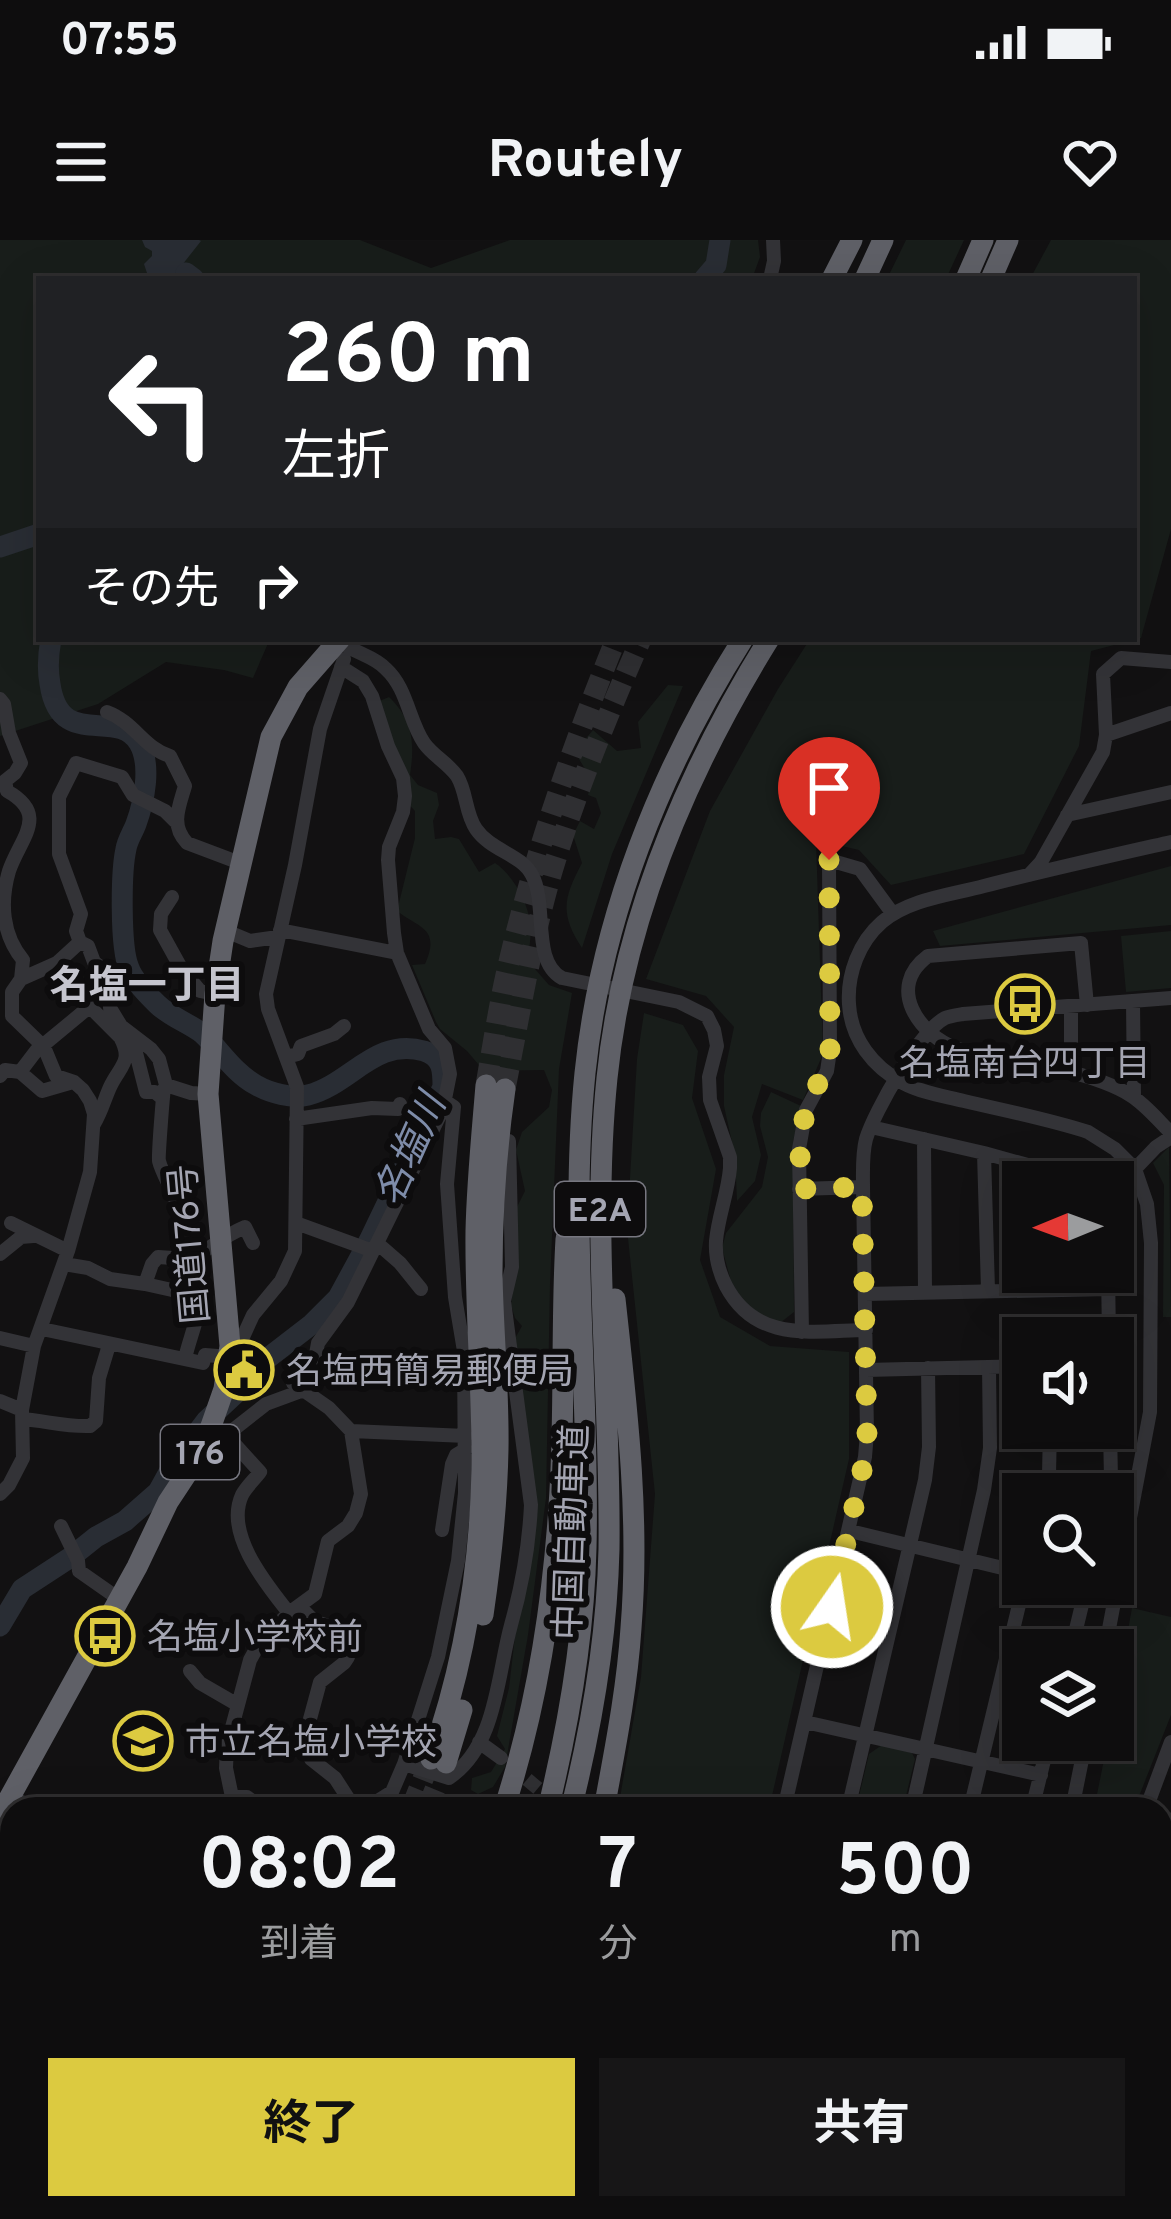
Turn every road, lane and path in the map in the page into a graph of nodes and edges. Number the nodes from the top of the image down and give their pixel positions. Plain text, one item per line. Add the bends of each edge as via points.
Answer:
1 (773, 240) edge
2 (895, 240) edge
3 (983, 240) edge
4 (1009, 240) edge
5 (869, 251) edge
6 (771, 276) edge
7 (836, 276) edge
8 (849, 276) edge
9 (967, 276) edge
10 (992, 276) edge
11 (342, 642) edge
12 (741, 642) edge
13 (767, 642) edge
14 (1171, 662) edge
15 (341, 667) junction
16 (0, 699) edge
17 (107, 712) dead end
18 (1171, 713) edge
19 (1106, 735) junction
20 (1171, 792) edge
21 (21, 799) junction
22 (1067, 814) junction
23 (175, 821) junction
24 (59, 823) junction
25 (1171, 842) edge
26 (240, 862) junction
27 (1029, 875) junction
28 (172, 897) dead end
29 (893, 914) junction
30 (226, 931) junction
31 (279, 934) junction
32 (80, 942) junction
33 (398, 953) junction
34 (21, 979) junction
35 (215, 994) junction
36 (1171, 998) edge
37 (1133, 1001) junction
38 (595, 1005) junction
39 (1079, 1006) junction
40 (344, 1026) dead end
41 (930, 1031) junction
42 (120, 1037) junction
43 (44, 1047) junction
44 (286, 1057) junction
45 (20, 1072) junction
46 (1071, 1073) junction
47 (0, 1076) edge
48 (897, 1079) junction
49 (74, 1082) junction
50 (501, 1089) joint
51 (164, 1090) junction
52 (208, 1094) junction
53 (1133, 1097) junction
54 (446, 1101) junction
55 (400, 1104) dead end
56 (296, 1112) junction
57 (871, 1127) junction
58 (92, 1128) junction
59 (1171, 1135) edge
60 (924, 1139) junction
61 (602, 1142) junction
62 (984, 1153) junction
63 (1007, 1161) edge
64 (1136, 1169) junction
65 (862, 1187) junction
66 (800, 1189) junction
67 (175, 1199) dead end
68 (11, 1223) dead end
69 (296, 1223) junction
70 (38, 1236) junction
71 (220, 1237) junction
72 (253, 1243) dead end
73 (375, 1247) junction
74 (0, 1254) edge
75 (66, 1257) junction
76 (146, 1283) junction
77 (421, 1288) dead end
78 (988, 1290) junction
79 (1002, 1290) edge
80 (926, 1293) junction
81 (865, 1294) junction
82 (42, 1329) junction
83 (866, 1330) junction
84 (802, 1331) junction
85 (0, 1338) edge
86 (109, 1345) junction
87 (34, 1346) junction
88 (230, 1352) junction
89 (185, 1359) junction
90 (989, 1367) junction
91 (1002, 1367) edge
92 (928, 1368) junction
93 (866, 1370) junction
94 (1151, 1387) junction
95 (1171, 1387) edge
96 (304, 1390) junction
97 (0, 1400) edge
98 (22, 1415) junction
99 (351, 1431) junction
100 (217, 1434) junction
101 (466, 1443) junction
102 (0, 1494) edge
103 (61, 1526) dead end
104 (442, 1530) dead end
105 (850, 1532) junction
106 (911, 1546) junction
107 (969, 1561) junction
108 (1002, 1568) edge
109 (119, 1599) junction
110 (1019, 1605) edge
111 (294, 1610) junction
112 (1109, 1629) edge
113 (190, 1671) dead end
114 (238, 1706) junction
115 (805, 1722) junction
116 (866, 1735) junction
117 (479, 1742) junction
118 (1171, 1742) edge
119 (926, 1748) junction
120 (501, 1758) tunnel mouth
121 (438, 1761) tunnel mouth
122 (981, 1761) junction
123 (1044, 1761) edge
124 (1082, 1761) edge
125 (404, 1764) junction
126 (1041, 1775) junction
127 (10, 1797) edge
128 (230, 1797) edge
129 (347, 1797) edge
130 (384, 1797) edge
131 (507, 1797) edge
132 (551, 1797) edge
133 (574, 1797) edge
134 (606, 1797) edge
135 (787, 1797) edge
136 (851, 1797) edge
137 (915, 1797) edge
138 (973, 1797) edge
139 (1035, 1797) edge
140 (1074, 1797) edge
141 (1150, 1797) edge

1 - 6 street
2 - 5 highway
3 - 9 highway
4 - 10 highway
5 - 7 highway
5 - 8 highway
11 - 15 street
11 - 26 highway, 国道176号 / 176 via 298,687 271,737
11 - 84 street via 388,670 422,740 457,776 478,832 529,869 547,965 562,979 700,1010 715,1030 710,1100 730,1157 716,1243 722,1278 761,1324
12 - 38 highway, 中国自動車道 / E2A via 655,805
13 - 61 highway, 中国自動車道 / E2A via 703,754 652,876 618,1010
14 - 19 street via 1121,658 1103,674
15 - 31 street via 320,729
15 - 33 street via 372,696 403,778 403,812 388,860
16 - 21 street via 21,763 5,781 7,791
17 - 23 street via 152,752 170,757 185,786
18 - 19 street
19 - 22 street
20 - 22 street
21 - 24 street via 49,809
21 - 34 street via 29,830 3,898
22 - 27 street
23 - 24 street via 133,795 122,777 76,764 59,797
23 - 26 street via 187,843
24 - 32 street
25 - 27 street
26 - 30 highway, 国道176号 / 176
27 - 29 street
28 - 35 street via 160,930 200,991
29 - 48 street via 862,948 848,992 856,1035
29 - 66 street via 860,868 829,860 830,1052 802,1125
30 - 31 street via 250,941
30 - 35 highway, 国道176号 / 176
31 - 33 street
31 - 44 street via 266,994
32 - 34 street
32 - 51 street via 109,974 108,1001 121,1026 158,1059
33 - 54 street via 445,1048
34 - 43 street via 12,1016
35 - 52 highway, 国道176号 / 176
36 - 37 street
37 - 39 street
37 - 53 street
38 - 131 highway via 568,1207 555,1554 531,1710
38 - 132 highway, 中国自動車道 / E2A via 578,1211 586,1550 572,1697
39 - 41 street via 956,1015
39 - 41 street via 1081,943 936,954 921,960 906,994
39 - 46 street
40 - 44 street
41 - 46 street via 958,1049
41 - 48 street
42 - 43 street via 88,1008
42 - 51 street via 134,1046 146,1092
42 - 58 street via 124,1065
43 - 45 street
43 - 49 street via 56,1076
44 - 56 street
45 - 47 street
45 - 49 street via 42,1091
46 - 53 street
48 - 57 street
48 - 64 street via 1088,1132
49 - 58 street via 90,1101
50 - 117 street via 512,1268 504,1301 530,1536 499,1688
50 - 121 highway via 494,1535 459,1721
51 - 52 street
51 - 67 street via 158,1159
52 - 71 highway, 国道176号 / 176
53 - 59 street
54 - 73 street
54 - 101 street via 454,1107 447,1184
55 - 56 street
56 - 69 street
57 - 60 street
57 - 65 street
58 - 75 street via 90,1172
59 - 64 street
60 - 62 street
60 - 80 street
61 - 133 highway, 中国自動車道 / E2A via 609,1554 594,1700
61 - 134 highway via 634,1498 632,1624
62 - 63 street
62 - 78 street
64 - 94 street via 1150,1222
65 - 66 street
65 - 81 street
66 - 84 street
68 - 70 street
69 - 73 street
69 - 88 street via 290,1266
70 - 74 street
70 - 75 street
71 - 72 street via 245,1227
71 - 76 street via 181,1264 158,1257
71 - 88 highway, 国道176号 / 176
73 - 77 street
73 - 96 street via 293,1383
75 - 76 street via 110,1280
75 - 82 street
76 - 89 street via 199,1296
78 - 79 street
78 - 80 street
80 - 81 street
81 - 83 street
82 - 86 street
82 - 87 street
83 - 84 street
83 - 93 street
85 - 87 street
86 - 89 street
86 - 98 street via 90,1426
87 - 98 street
88 - 89 street via 205,1355 203,1363
88 - 100 highway, 国道176号 / 176
90 - 91 street
90 - 92 street
90 - 107 street via 990,1448
92 - 93 street
92 - 106 street via 929,1447
93 - 105 street via 865,1457
94 - 95 street
94 - 112 street
96 - 99 street
96 - 100 street
97 - 98 street
98 - 102 street via 23,1458
99 - 101 street
99 - 111 street via 361,1494 356,1514 328,1541 315,1594
100 - 109 highway, 国道176号 / 176 via 168,1502
100 - 111 street via 260,1472 243,1494 239,1526 247,1556
101 - 104 street via 452,1464
101 - 125 street via 458,1561
103 - 109 street via 79,1571
105 - 106 street
105 - 115 street
106 - 107 street
106 - 116 street
107 - 108 street
107 - 119 street
109 - 127 highway, 国道176号 / 176
110 - 122 street
111 - 114 street via 260,1642
111 - 129 street via 348,1638 344,1664 320,1682 304,1741
113 - 114 street
114 - 128 street via 227,1746
115 - 116 street
115 - 135 street
116 - 119 street
116 - 136 street
117 - 120 street
117 - 125 street via 449,1778
118 - 141 street
119 - 122 street
119 - 137 street
122 - 126 street
122 - 138 street
123 - 126 street
124 - 140 street
125 - 130 street
126 - 139 street

